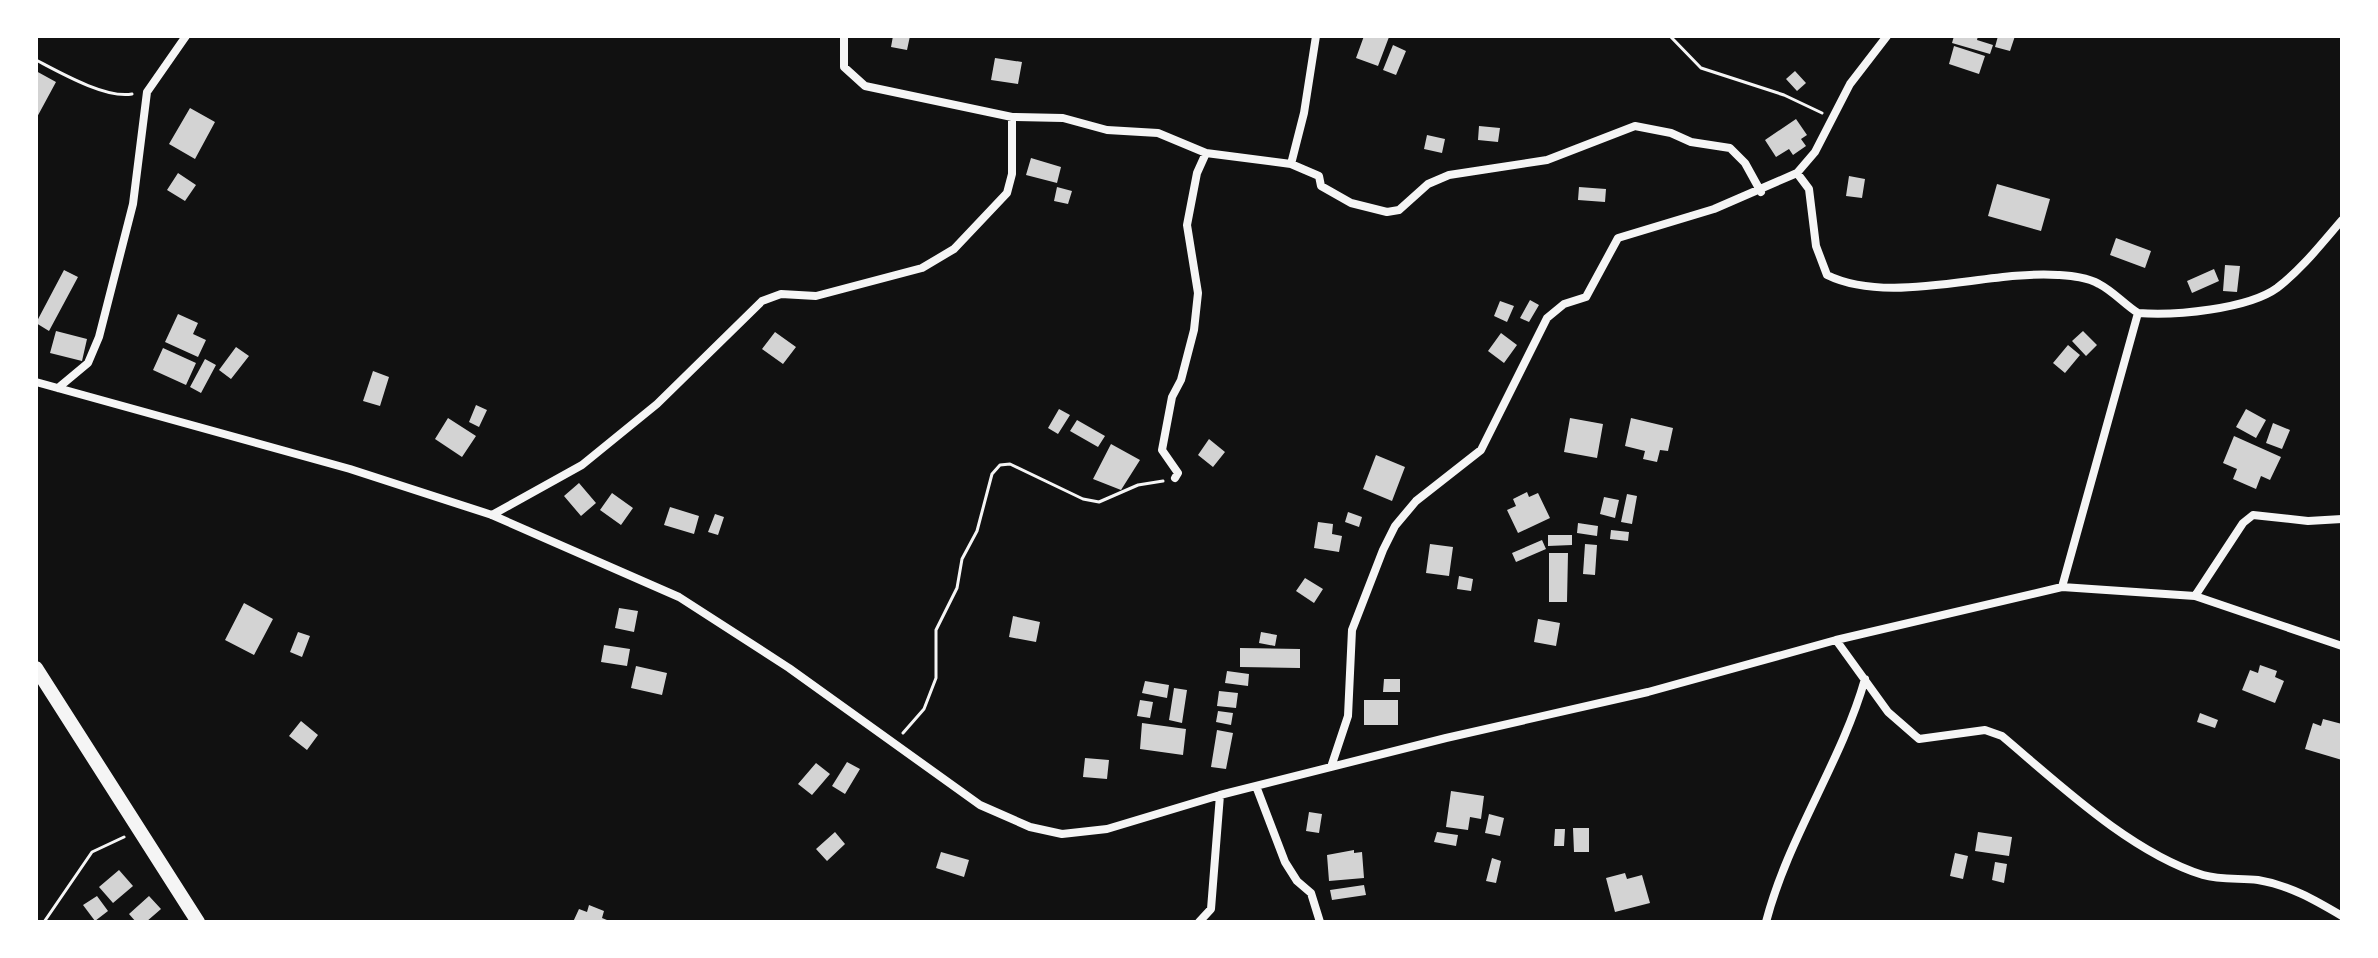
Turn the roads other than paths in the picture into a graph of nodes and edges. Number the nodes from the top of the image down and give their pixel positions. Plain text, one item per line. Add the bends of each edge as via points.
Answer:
1 (186, 36) edge
2 (844, 36) edge
3 (1316, 36) edge
4 (1887, 36) edge
5 (1012, 117) junction
6 (1206, 153) junction
7 (1291, 164) junction
8 (1797, 173) junction
9 (1761, 192) junction
10 (2342, 220) edge
11 (2138, 313) junction
12 (36, 382) edge
13 (58, 388) junction
14 (1175, 478) road end
15 (492, 515) junction
16 (2342, 519) edge
17 (2062, 587) junction
18 (2195, 596) junction
19 (1836, 640) junction
20 (2342, 646) edge
21 (36, 668) edge
22 (1865, 679) junction
23 (1331, 767) junction
24 (1256, 786) junction
25 (1220, 795) junction
26 (2342, 916) edge
27 (198, 922) edge
28 (1199, 922) edge
29 (1320, 922) edge
30 (1766, 922) edge

1 - 13 street via 147,92 133,204 99,337 88,363
2 - 5 street via 844,67 865,86
3 - 7 street
4 - 8 street via 1850,84 1815,152
5 - 6 street via 1063,118 1107,130 1158,133
5 - 15 street via 1007,193 954,249 922,268 816,296 781,294 762,301 657,404 582,465
6 - 7 street
6 - 14 street via 1193,185 1187,225 1198,293 1194,330 1163,435 1162,450 1178,473
7 - 9 street via 1319,176 1321,186 1342,199 1387,212 1399,210 1428,184 1449,175 1547,160 1635,126 1730,148
8 - 9 street
8 - 11 street via 1809,189 1816,246 1827,275 1844,283 1905,286 2026,273 2075,276 2099,284
9 - 23 street via 1618,238 1586,297 1564,304 1547,318 1481,450 1416,501 1383,550 1352,630 1348,716
10 - 11 street via 2274,290 2239,303
11 - 17 street
12 - 13 street
13 - 15 street via 350,469
15 - 25 street via 679,597 980,805 1030,827 1062,834 1107,829
16 - 18 street via 2253,515
17 - 18 street
17 - 19 street
18 - 20 street
19 - 22 street
19 - 23 street via 1648,692
21 - 27 street
22 - 26 street via 1888,712 1919,739 1985,730 2002,736 2111,827 2161,854 2204,875 2261,881 2303,893
22 - 30 street via 1853,723 1811,803
23 - 24 street
24 - 25 street
24 - 29 street via 1285,862 1311,893
25 - 28 street via 1211,909

